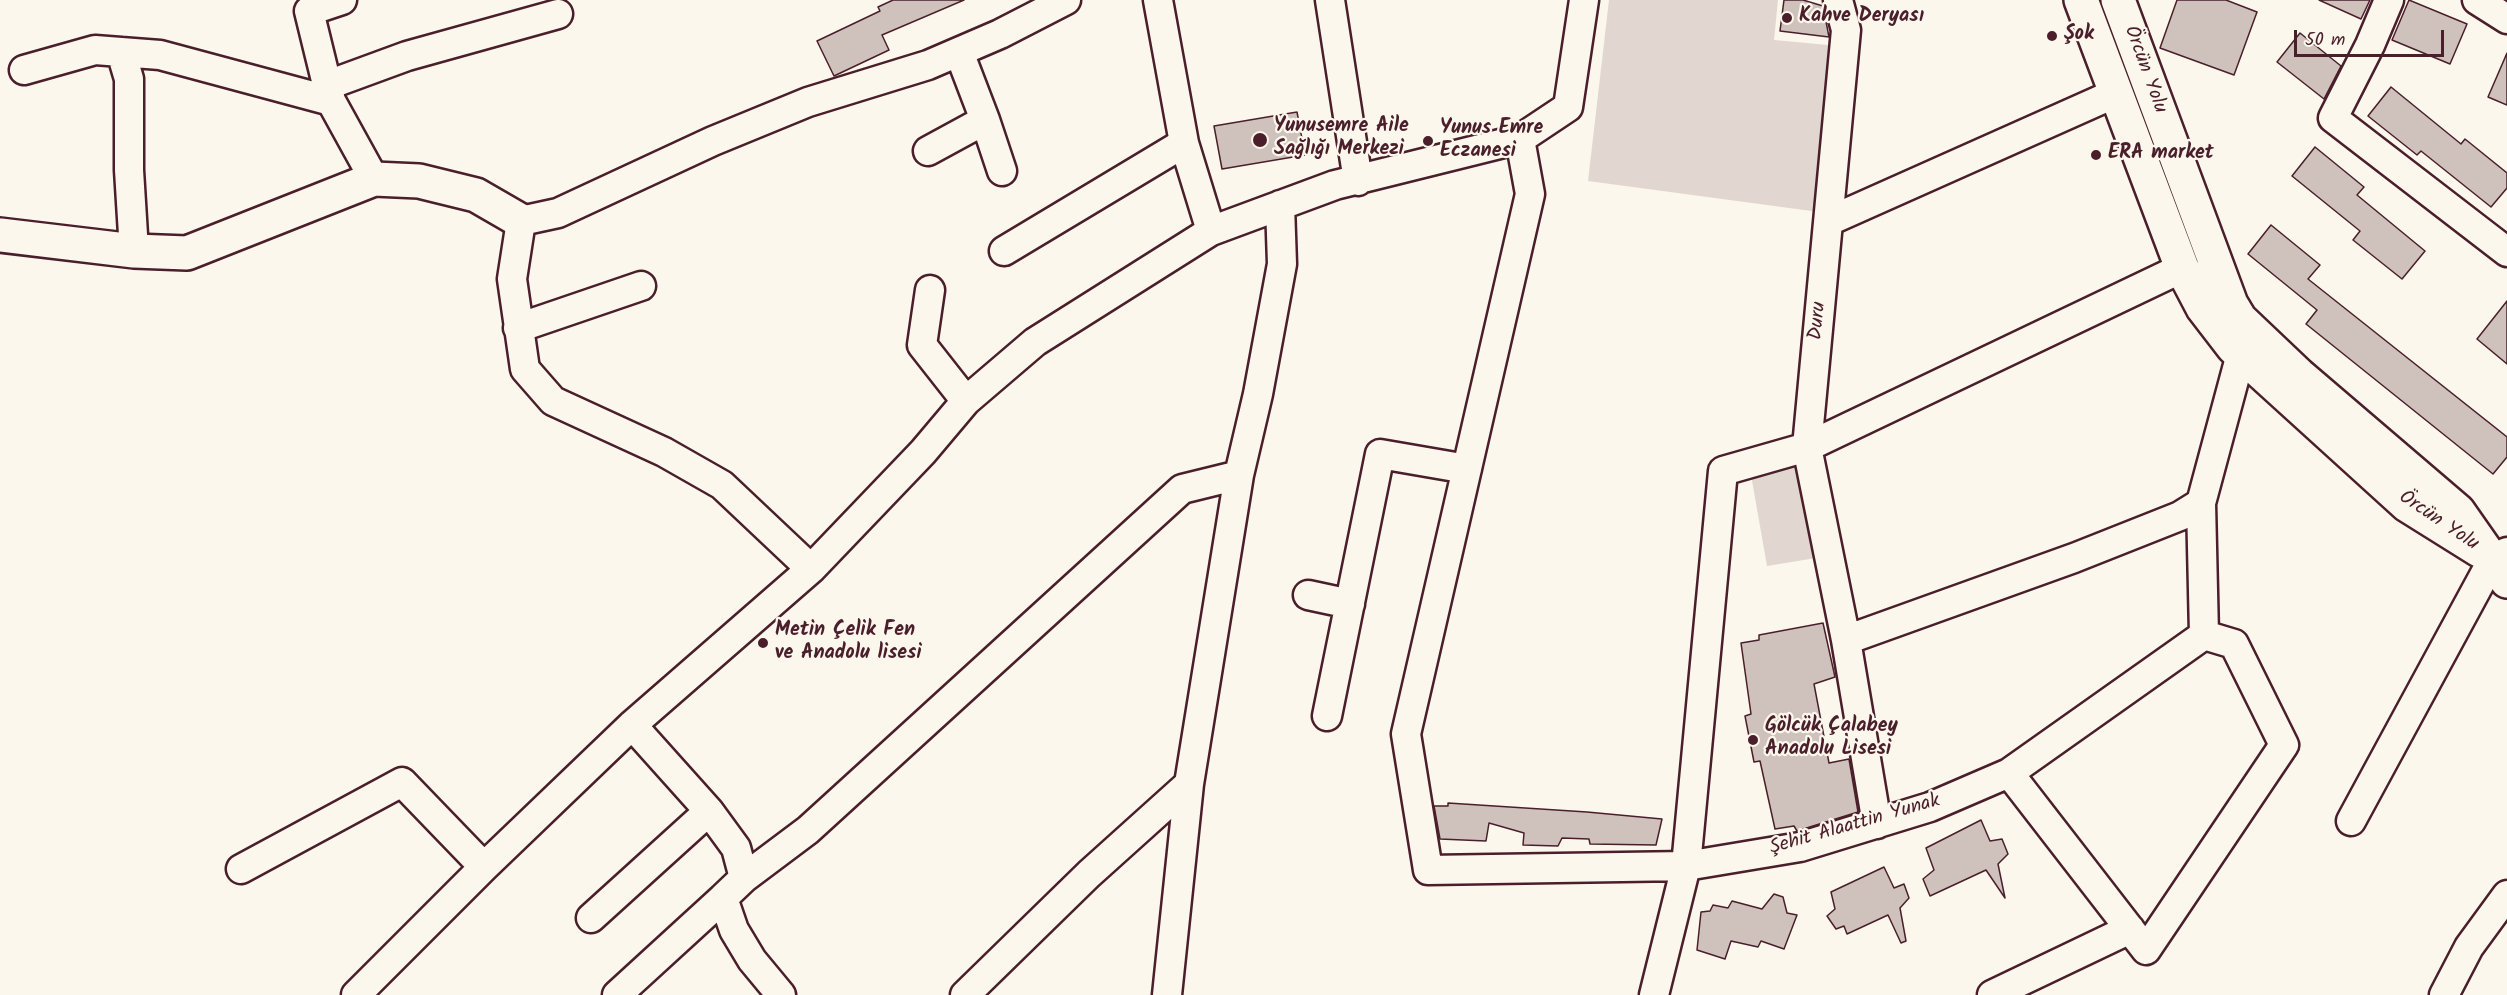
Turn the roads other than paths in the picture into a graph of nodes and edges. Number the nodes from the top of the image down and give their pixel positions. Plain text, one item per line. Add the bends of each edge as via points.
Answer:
1 (342, 0) edge
2 (1066, 0) edge
3 (1158, 0) edge
4 (1330, 0) edge
5 (1584, 0) edge
6 (1838, 0) edge
7 (2081, 0) edge
8 (2118, 0) edge
9 (2389, 0) edge
10 (558, 14) dead end
11 (121, 52) junction
12 (959, 52) junction
13 (24, 70) dead end
14 (329, 93) junction
15 (2116, 93) junction
16 (985, 120) junction
17 (1520, 139) junction
18 (1184, 143) junction
19 (928, 151) dead end
20 (1002, 171) dead end
21 (374, 178) junction
22 (1358, 181) junction
23 (1280, 205) junction
24 (521, 221) junction
25 (1829, 221) junction
26 (1211, 231) junction
27 (0, 235) edge
28 (134, 251) junction
29 (1004, 251) dead end
30 (2507, 252) edge
31 (2182, 268) junction
32 (641, 286) dead end
33 (930, 290) dead end
34 (518, 328) junction
35 (2241, 354) junction
36 (966, 401) junction
37 (1807, 447) junction
38 (1467, 469) junction
39 (1239, 475) junction
40 (2201, 503) junction
41 (2502, 564) edge
42 (811, 569) junction
43 (1308, 595) dead end
44 (1350, 603) junction
45 (2204, 635) junction
46 (1846, 640) junction
47 (1327, 716) dead end
48 (632, 725) junction
49 (2009, 773) junction
50 (1189, 784) junction
51 (709, 811) junction
52 (2351, 821) dead end
53 (1877, 824) junction
54 (1686, 866) junction
55 (484, 867) junction
56 (241, 870) dead end
57 (744, 878) junction
58 (2507, 895) edge
59 (723, 898) junction
60 (591, 918) dead end
61 (2130, 929) junction
62 (356, 995) edge
63 (617, 995) edge
64 (781, 995) edge
65 (965, 995) edge
66 (1167, 995) edge
67 (1654, 995) edge
68 (1992, 995) edge
69 (2444, 995) edge

1 - 14 street via 309,11
2 - 12 street
3 - 18 street
4 - 22 street
5 - 17 street via 1568,107
6 - 25 street, Duru via 1846,30
7 - 15 main road, Örcün Yolu
8 - 41 main road, Örcün Yolu via 2220,276 2240,319 2299,375 2458,511
9 - 30 street via 2333,118
10 - 14 street via 407,56
11 - 13 street via 95,50
11 - 14 street via 160,55
11 - 28 street via 129,79
12 - 16 street
12 - 24 street via 808,102 558,213
14 - 21 street
15 - 25 street
15 - 31 main road, Örcün Yolu
16 - 19 street
16 - 20 street
17 - 22 street
17 - 38 street via 1530,194
18 - 26 street
18 - 29 street
21 - 24 main road via 419,181 476,195
21 - 28 main road via 187,253
22 - 23 street
23 - 26 street
23 - 39 street via 1282,264
24 - 34 street via 512,279
25 - 37 street, Duru
26 - 36 street via 1035,342
27 - 28 main road
31 - 35 main road, Örcün Yolu via 2202,308
31 - 37 street
32 - 34 street
33 - 36 street via 922,345
34 - 42 street via 525,369 553,401 664,452 722,485
35 - 40 street
35 - 41 main road, Örcün Yolu via 2407,505
36 - 42 street
37 - 46 street, Duru
37 - 54 street via 1724,471
38 - 44 street via 1380,454
38 - 54 street, Şehit Alaattin Yunak via 1406,734 1428,870
39 - 50 street
39 - 57 street via 1182,489 808,830
40 - 45 street
40 - 46 street via 2180,516 2074,558
41 - 52 street
42 - 48 street
43 - 44 street
44 - 47 street
45 - 49 street, Şehit Alaattin Yunak
45 - 61 street via 2234,644 2284,745 2146,950
46 - 53 street, Duru
48 - 51 street
48 - 55 street
49 - 53 street, Şehit Alaattin Yunak via 1930,807
49 - 61 street
50 - 65 street via 1089,874
50 - 66 street
51 - 57 street via 736,848
51 - 60 street
53 - 54 street, Şehit Alaattin Yunak via 1800,846
54 - 67 street
55 - 56 street via 402,782
55 - 62 street
57 - 59 street
58 - 69 street via 2469,946
59 - 63 street
59 - 64 street via 734,930
61 - 68 street

